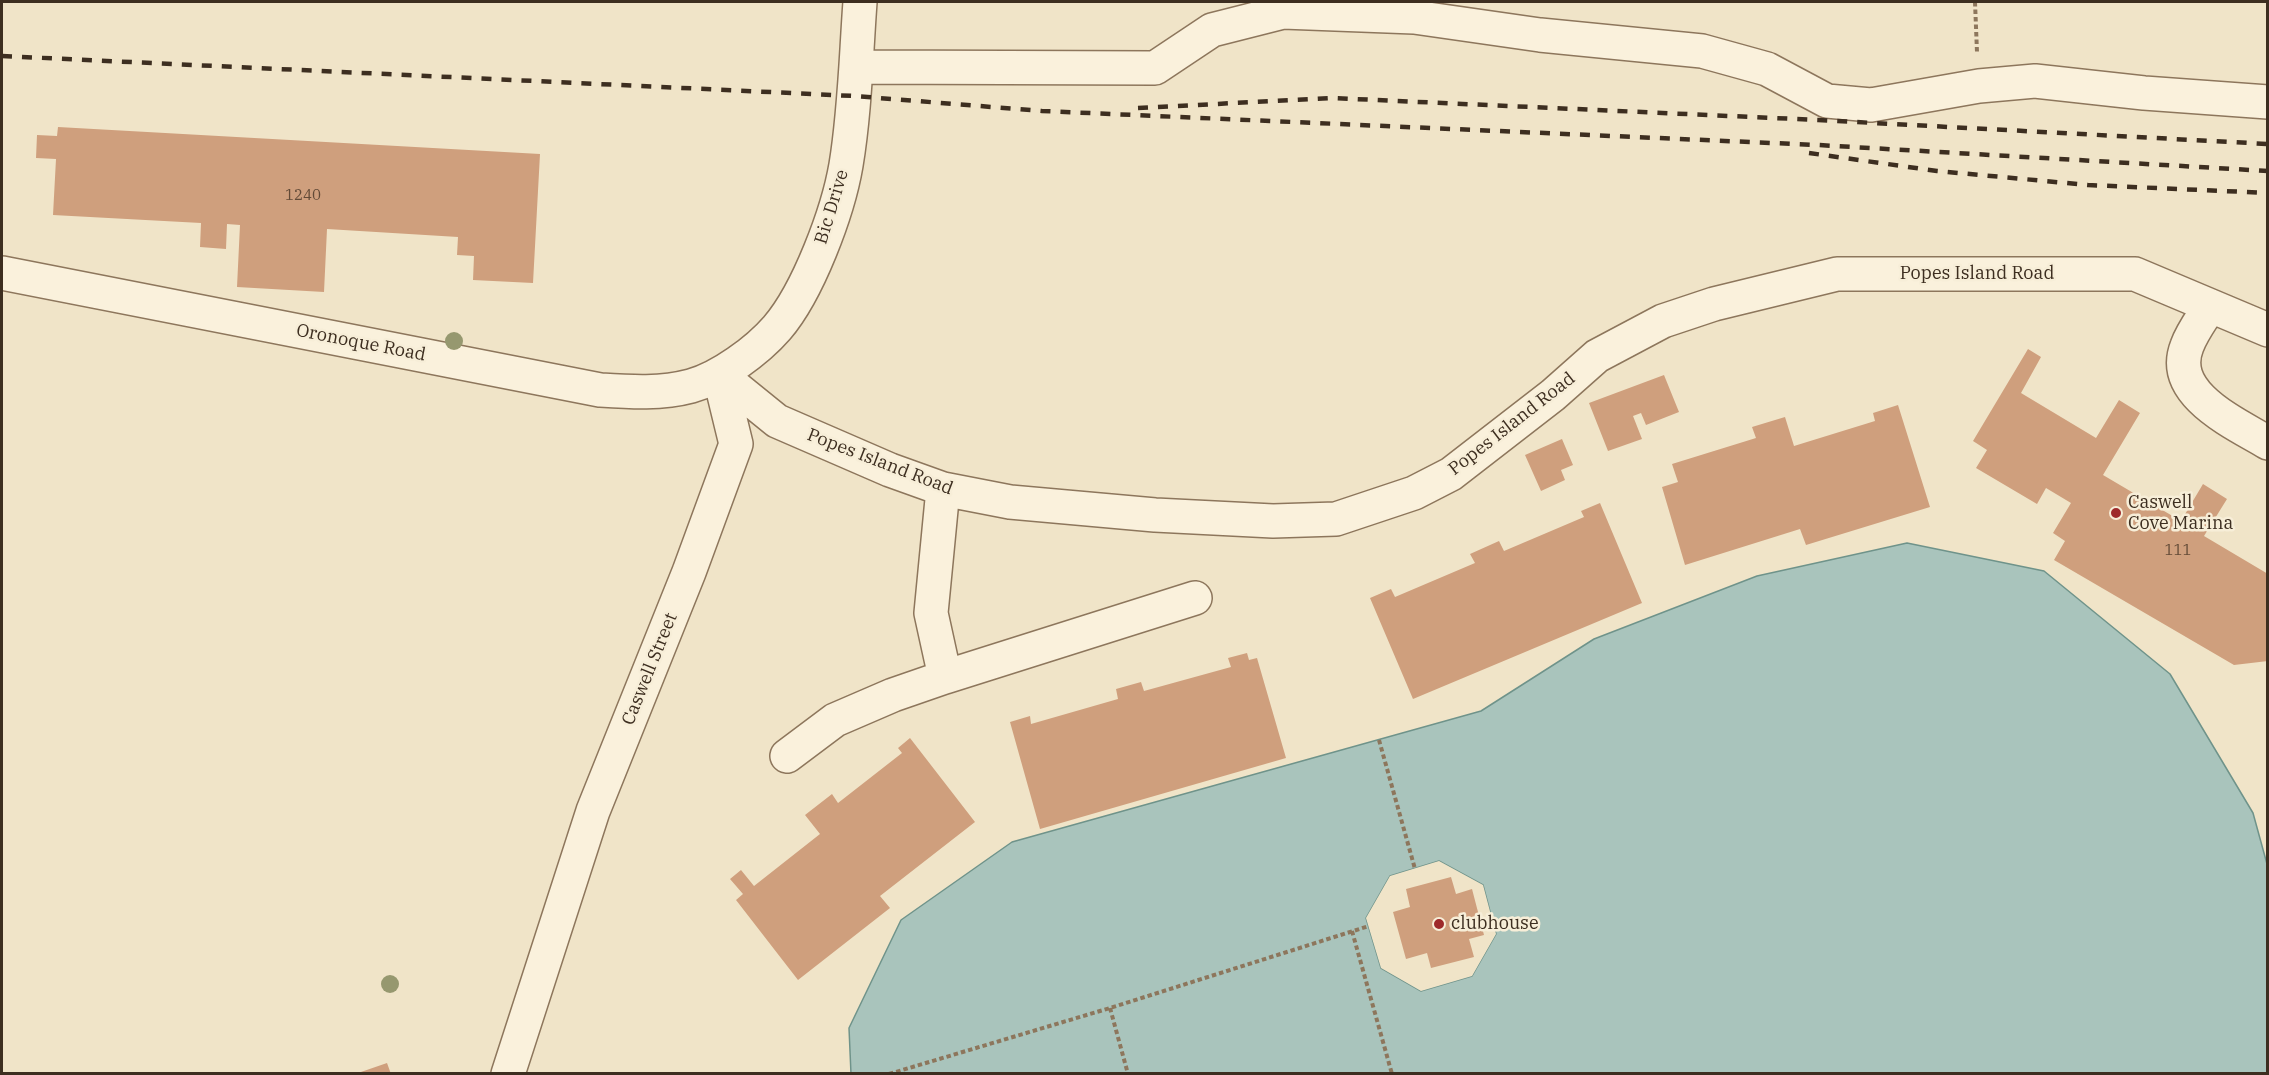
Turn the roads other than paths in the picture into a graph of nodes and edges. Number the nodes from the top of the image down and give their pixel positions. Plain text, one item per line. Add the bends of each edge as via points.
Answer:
1 (860, 2) edge
2 (856, 67) junction
3 (2268, 102) edge
4 (2, 273) edge
5 (2210, 306) junction
6 (2268, 330) edge
7 (719, 374) junction
8 (2268, 443) edge
9 (943, 489) junction
10 (1195, 598) dead end
11 (945, 677) junction
12 (787, 756) dead end
13 (508, 1074) edge

1 - 2 street, Bic Drive
2 - 3 street via 1155,68 1212,30 1283,12 1414,17 1540,35 1702,51 1767,69 1827,101 1871,105 1979,86 2035,81
2 - 7 street, Bic Drive via 846,166 835,211 818,253 778,327
4 - 7 street, Oronoque Road via 600,390 667,391
5 - 6 street, Popes Island Road
5 - 8 street via 2186,347 2183,371 2191,389 2214,410
5 - 9 street, Popes Island Road via 2135,274 1837,274 1803,282 1663,321 1597,356 1451,474 1414,492 1336,519 1273,521 1155,515 1010,502
7 - 9 street, Popes Island Road via 777,421
7 - 13 street, Caswell Street via 736,444 593,811
9 - 11 street via 932,613
10 - 11 street
11 - 12 street via 835,720

